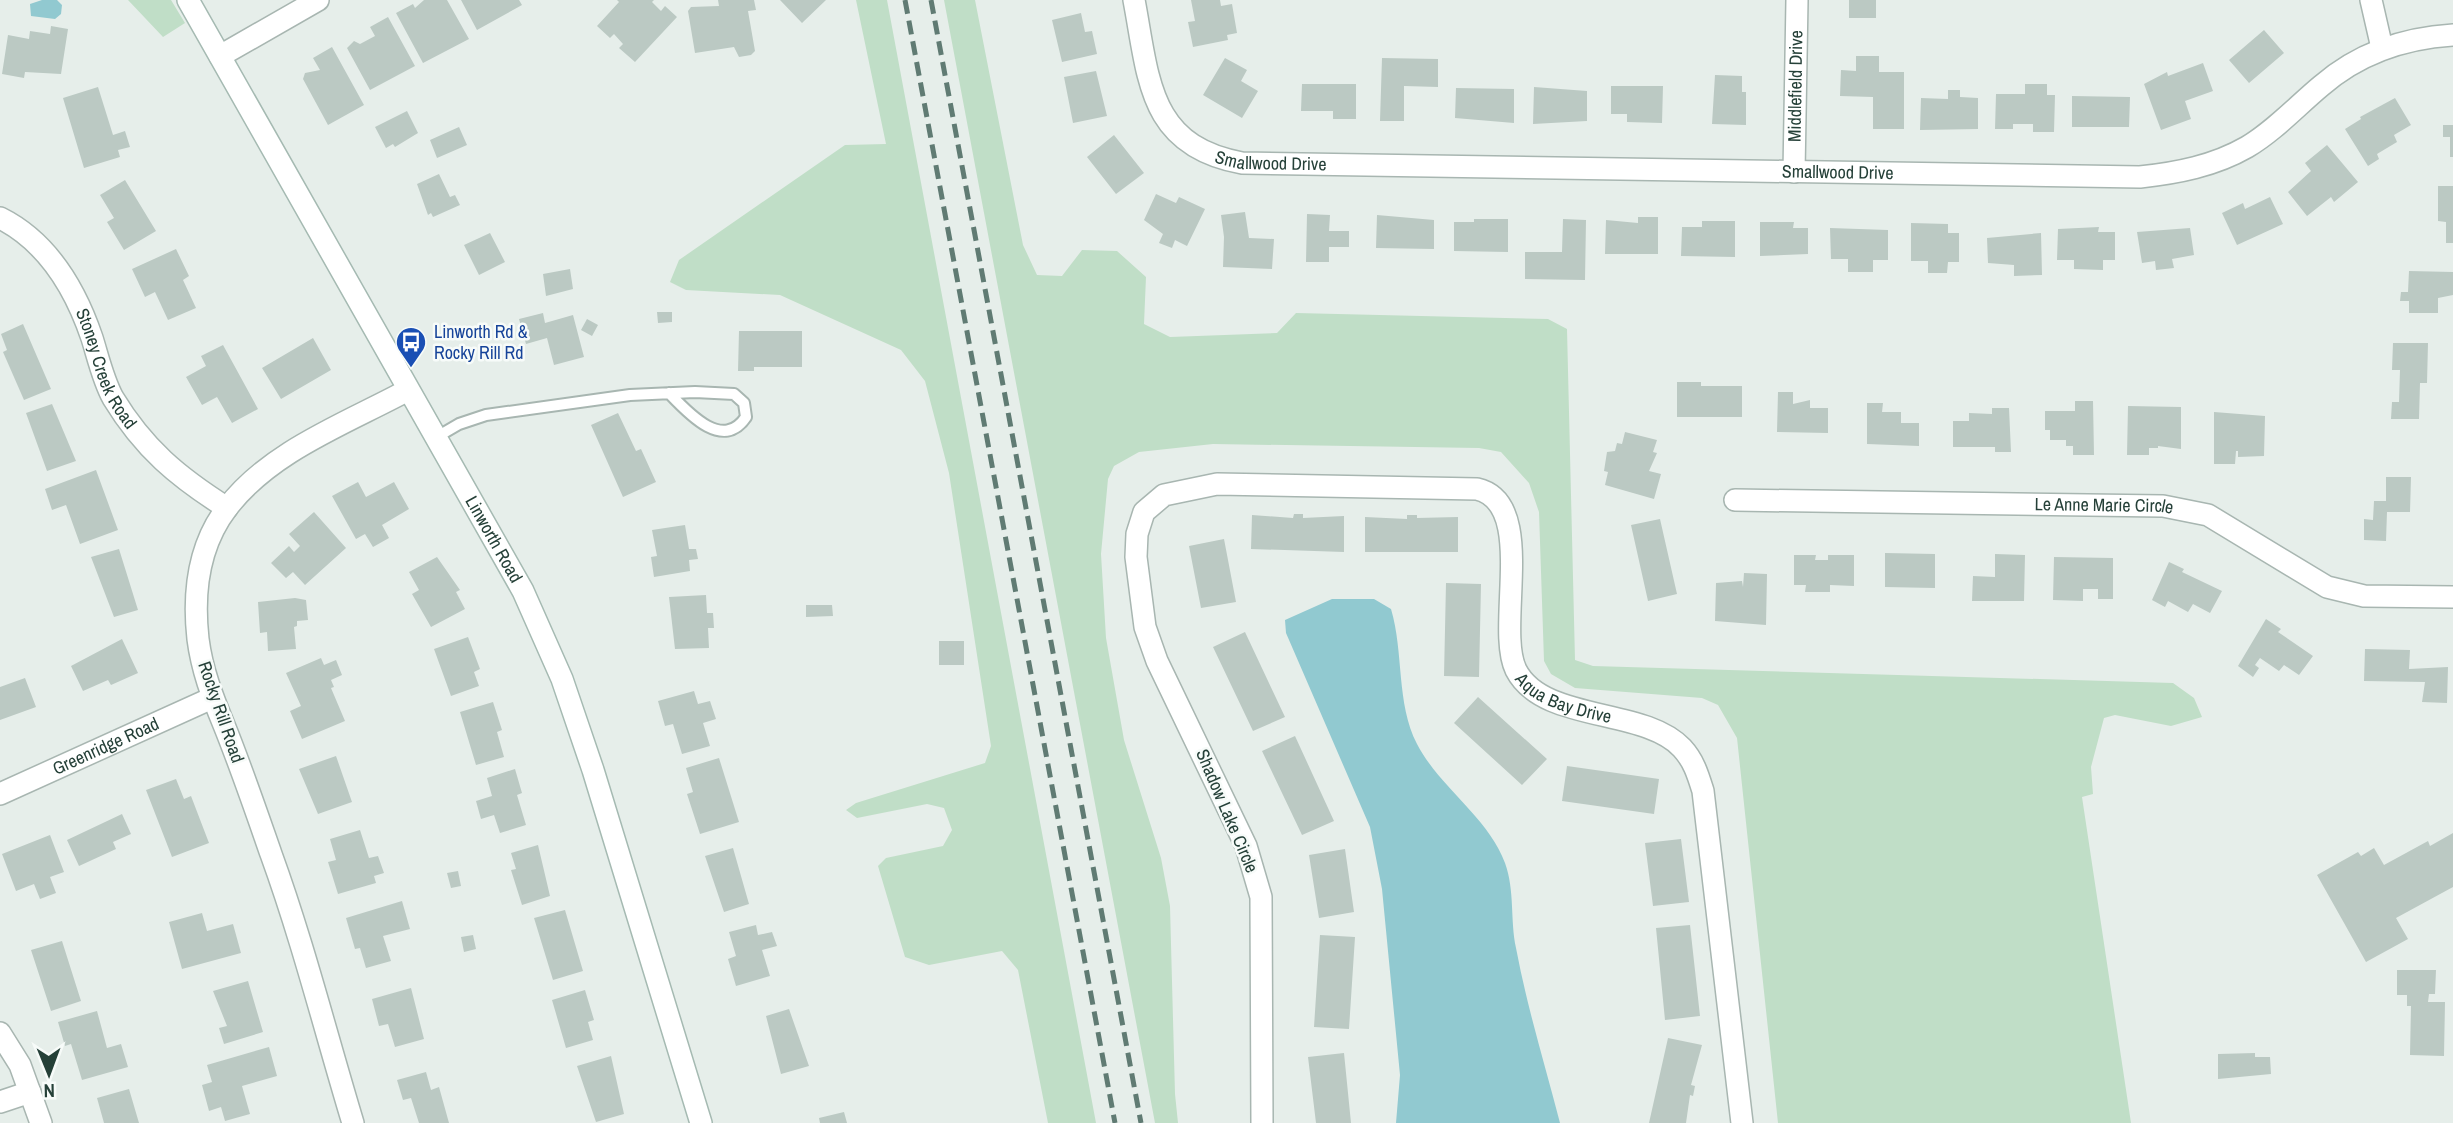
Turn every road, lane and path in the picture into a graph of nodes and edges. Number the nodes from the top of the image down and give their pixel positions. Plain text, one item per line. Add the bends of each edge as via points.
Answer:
1 (188, 0) edge
2 (318, 0) edge
3 (1135, 0) edge
4 (1797, 0) edge
5 (2371, 0) edge
6 (2453, 35) edge
7 (2382, 48) junction
8 (220, 56) junction
9 (1794, 172) junction
10 (0, 218) edge
11 (408, 390) junction
12 (669, 393) junction
13 (435, 438) junction
14 (1735, 500) dead end
15 (227, 508) junction
16 (1144, 512) joint
17 (2453, 597) edge
18 (212, 698) junction
19 (0, 794) edge
20 (0, 1032) edge
21 (30, 1092) junction
22 (0, 1102) edge
23 (41, 1123) edge
24 (353, 1123) edge
25 (701, 1123) edge
26 (1262, 1123) edge
27 (1742, 1123) edge

1 - 8 street, Linworth Road
2 - 8 street
3 - 9 street, Smallwood Drive via 1150,85 1164,117 1187,144 1213,158 1241,163
4 - 9 street, Middlefield Drive
5 - 7 street
6 - 7 street, Smallwood Drive
7 - 9 street, Smallwood Drive via 2324,83 2249,146 2190,169 2140,177 2078,178
8 - 11 street, Linworth Road
10 - 15 street, Stoney Creek Road via 41,247 60,270 91,335 112,396 139,436 166,467
11 - 13 street, Linworth Road
11 - 15 street, Rocky Rill Road via 270,466
12 - 12 lane via 734,394 744,403 746,417 738,429 709,428
12 - 13 lane via 486,415
13 - 25 street, Linworth Road via 523,591 562,679
14 - 17 street, Le Anne Marie Circle via 2163,506 2208,515 2327,587 2364,596
15 - 18 street, Rocky Rill Road via 199,568 196,599 203,671
16 - 26 street, Shadow Lake Circle via 1136,557 1145,627 1246,846 1262,897
16 - 27 street, Aqua Bay Drive via 1164,495 1217,484 1477,489 1490,492 1500,502 1509,531 1510,644 1517,671 1535,691 1566,705 1662,734 1681,746 1695,764 1703,791
18 - 19 street, Greenridge Road
18 - 24 street, Rocky Rill Road via 273,858
20 - 21 street
21 - 22 street
21 - 23 street

